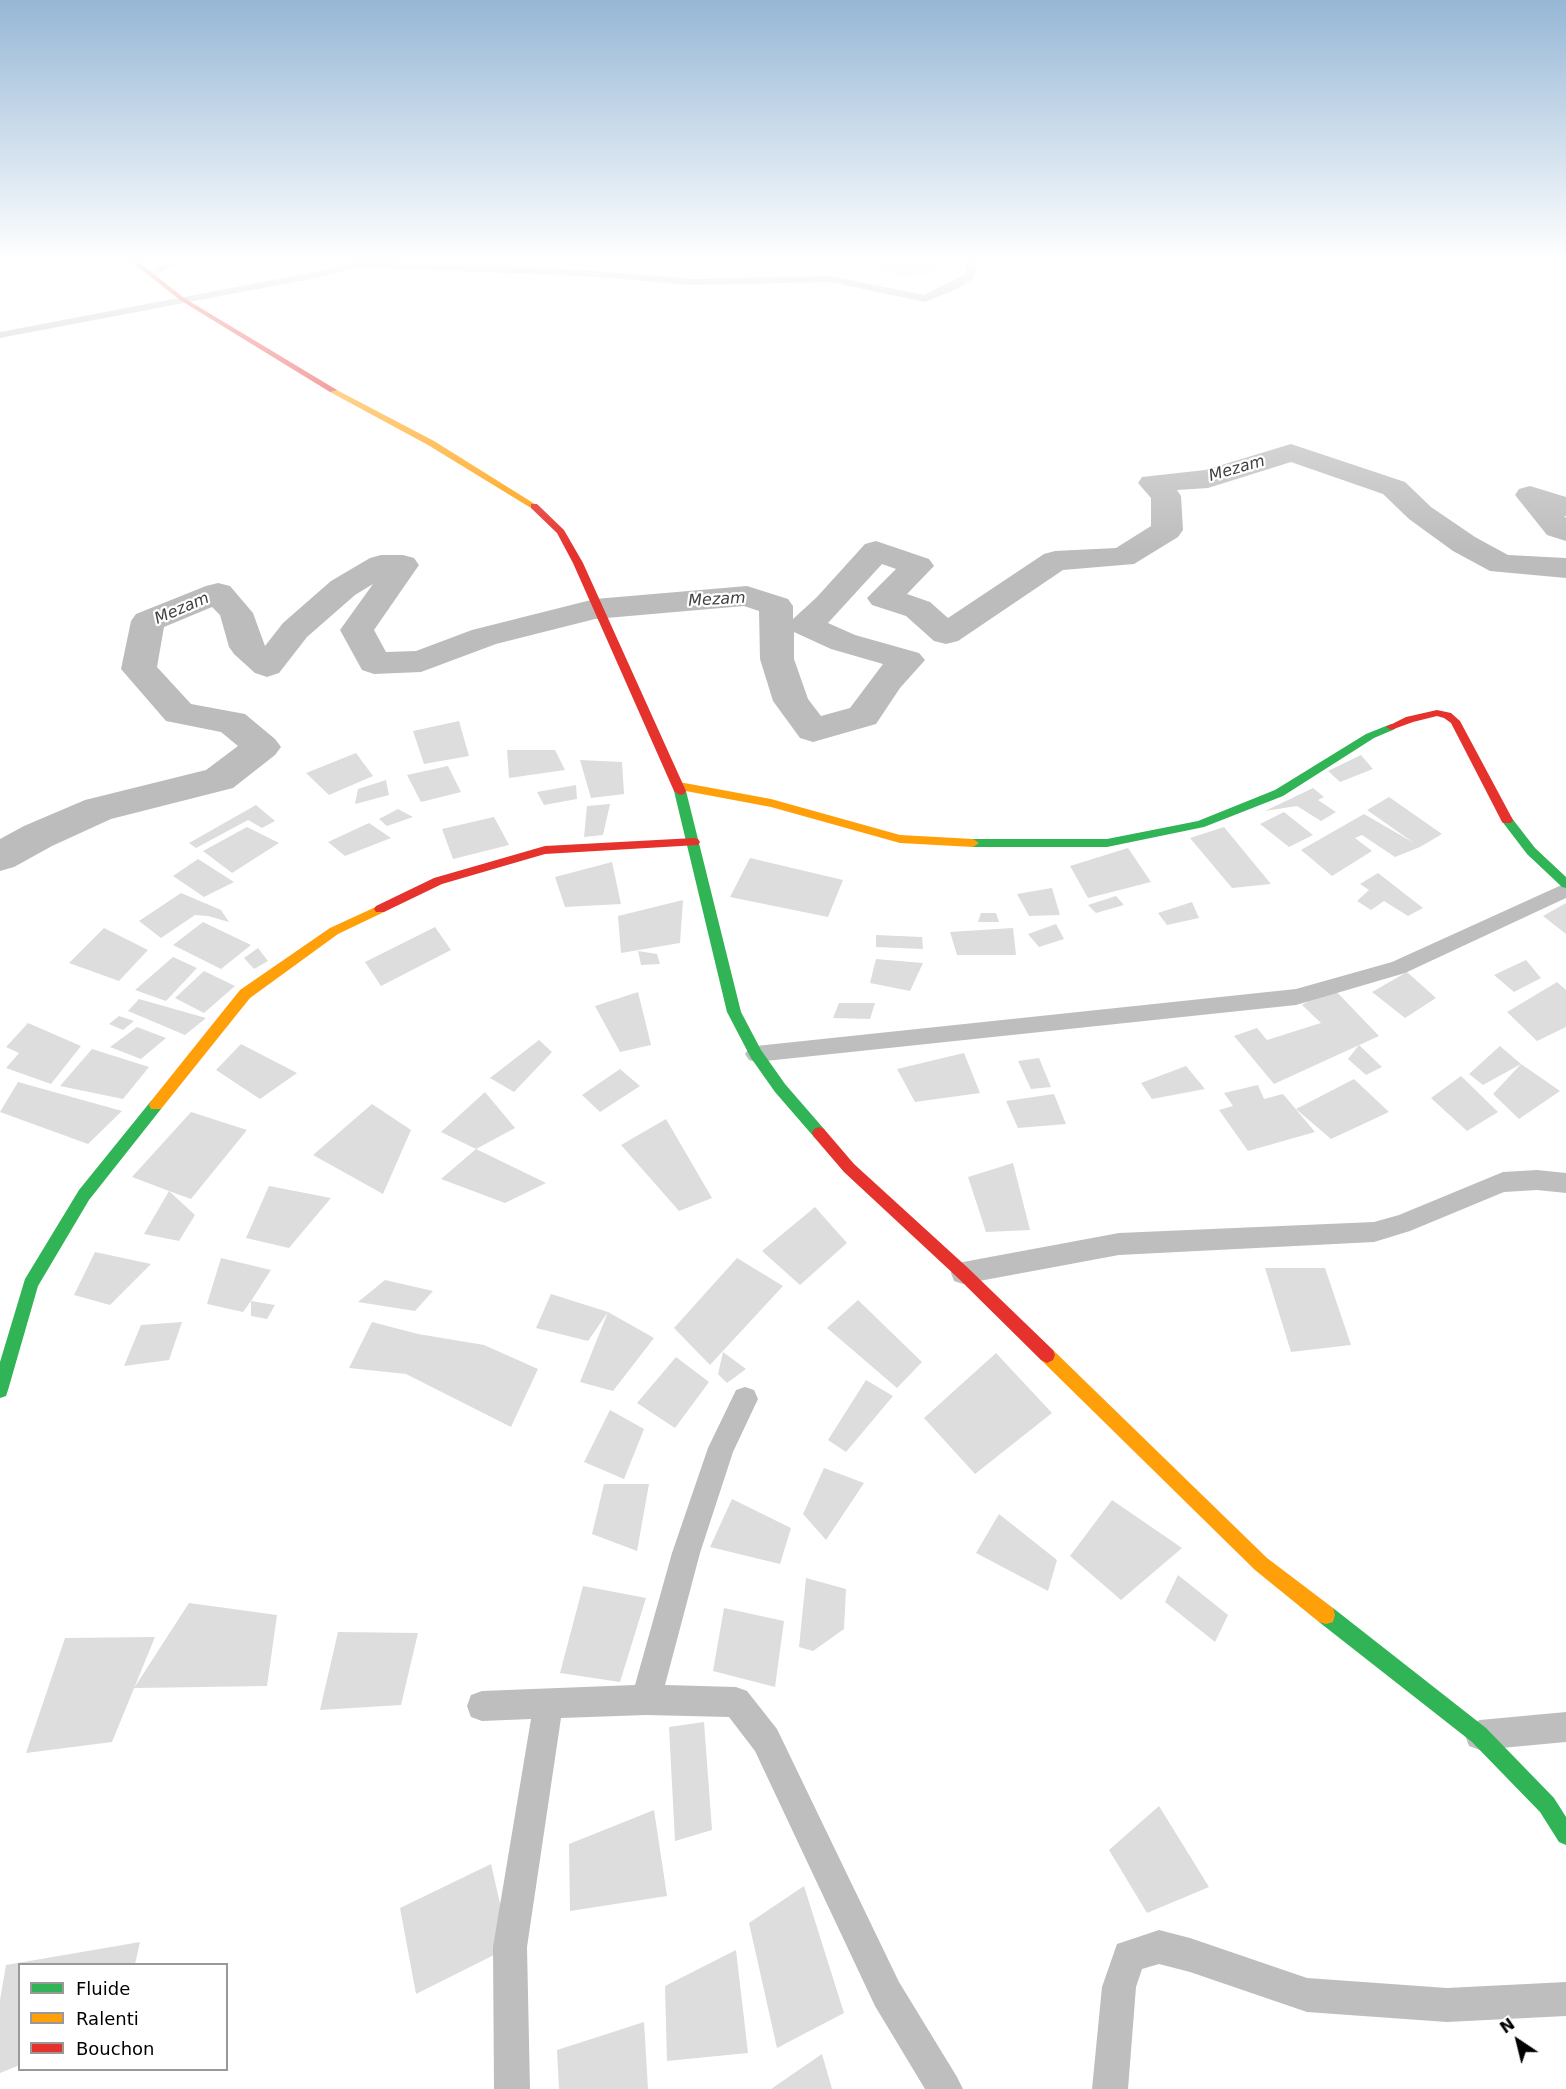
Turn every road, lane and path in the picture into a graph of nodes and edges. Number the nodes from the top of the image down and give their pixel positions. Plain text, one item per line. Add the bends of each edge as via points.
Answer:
1 (277, 356) edge
2 (679, 786) junction
3 (694, 842) junction
4 (1566, 884) edge
5 (1566, 890) edge
6 (756, 1054) junction
7 (1566, 1183) edge
8 (963, 1273) junction
9 (0, 1390) edge
10 (745, 1399) dead end
11 (646, 1700) junction
12 (548, 1704) junction
13 (482, 1706) dead end
14 (1566, 1727) edge
15 (1479, 1735) junction
16 (1566, 1835) edge
17 (1566, 2000) edge
18 (512, 2089) edge
19 (945, 2089) edge
20 (1110, 2089) edge

1 - 2 street via 352,402 431,442 532,504 561,532
2 - 3 street
2 - 4 street via 771,803 900,839 998,844 1107,843 1200,824 1279,793 1370,736 1410,719 1437,713 1455,721 1510,825
3 - 6 street via 734,1012
3 - 9 street via 545,850 438,881 334,931 245,994 84,1196 31,1284
5 - 6 street via 1398,968 1296,997
6 - 8 street via 780,1088 849,1167
7 - 8 street via 1503,1182 1374,1232 1119,1244
8 - 15 street via 1261,1564
10 - 11 street via 721,1448 686,1553
11 - 12 street
11 - 19 street via 736,1702 753,1720 887,1994
12 - 13 street
12 - 18 street via 510,1947
14 - 15 street
15 - 16 street via 1547,1805
17 - 20 street via 1447,2005 1307,1995 1159,1947 1129,1956 1119,1987

